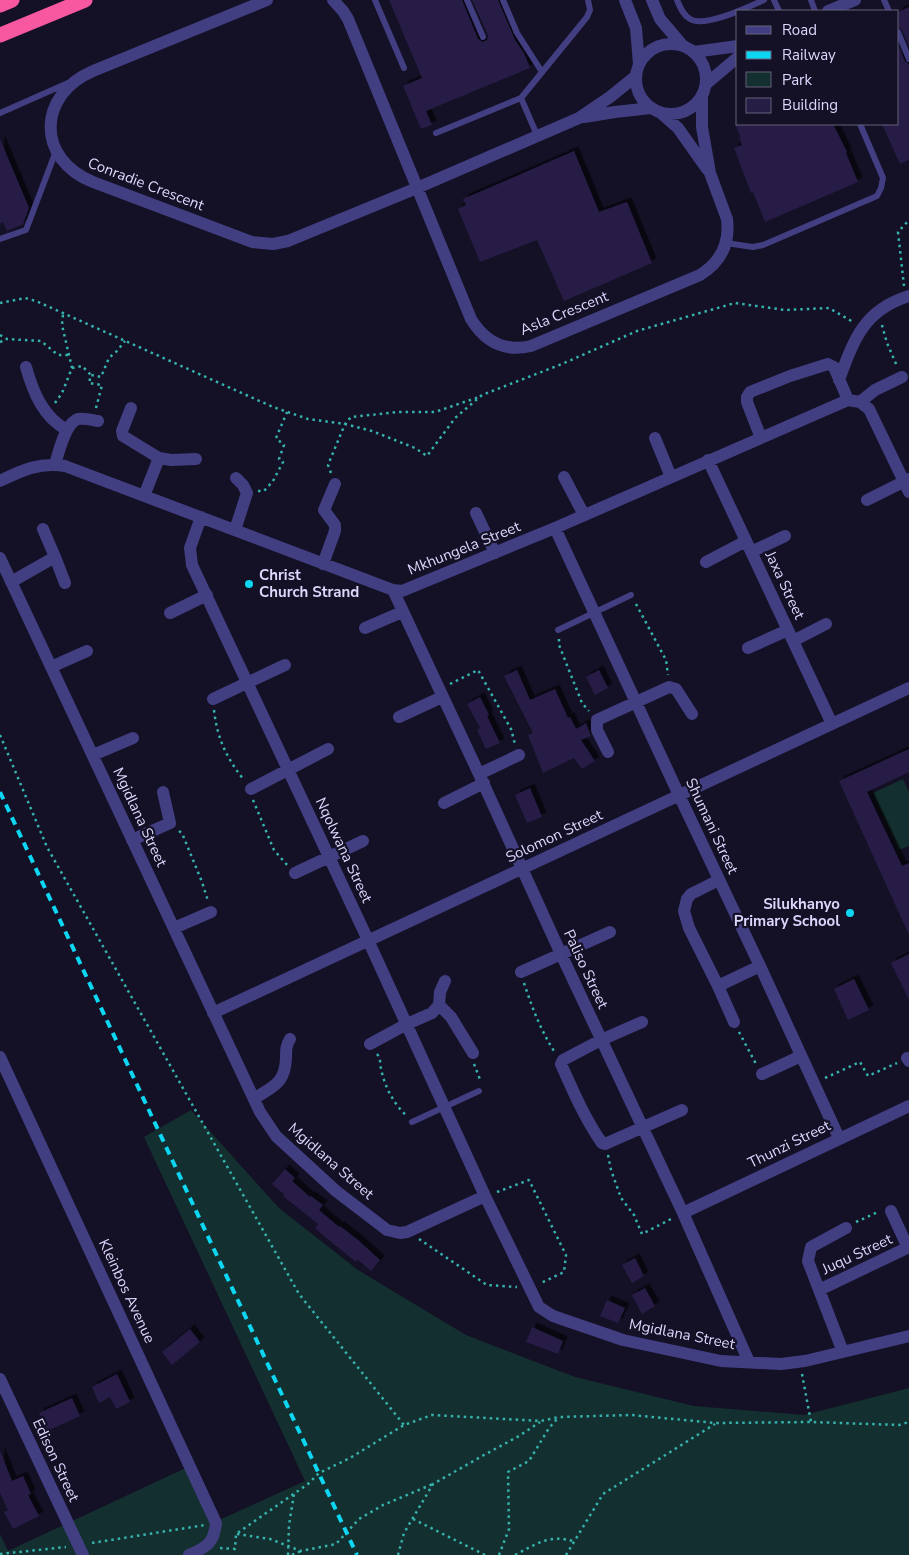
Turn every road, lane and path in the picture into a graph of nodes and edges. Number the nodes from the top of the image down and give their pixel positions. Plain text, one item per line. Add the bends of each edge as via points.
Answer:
1 (12, 0) edge
2 (85, 0) edge
3 (267, 0) edge
4 (333, 0) edge
5 (375, 0) edge
6 (468, 0) edge
7 (503, 0) edge
8 (588, 0) edge
9 (625, 0) edge
10 (652, 0) edge
11 (677, 0) edge
12 (764, 0) edge
13 (855, 0) edge
14 (0, 5) edge
15 (742, 10) edge
16 (830, 10) edge
17 (736, 12) edge
18 (899, 34) edge
19 (0, 35) edge
20 (483, 38) dead end
21 (736, 46) edge
22 (688, 49) junction
23 (736, 58) edge
24 (909, 59) edge
25 (404, 68) dead end
26 (638, 70) junction
27 (542, 72) junction
28 (74, 81) junction
29 (704, 90) junction
30 (522, 98) junction
31 (656, 111) junction
32 (0, 113) edge
33 (579, 118) junction
34 (860, 125) edge
35 (436, 133) dead end
36 (536, 135) junction
37 (56, 151) junction
38 (710, 173) junction
39 (417, 188) junction
40 (909, 220) edge
41 (0, 239) edge
42 (726, 243) junction
43 (907, 296) edge
44 (0, 302) edge
45 (879, 312) junction
46 (63, 314) junction
47 (862, 327) junction
48 (0, 335) edge
49 (6, 339) junction
50 (125, 341) junction
51 (0, 342) edge
52 (68, 355) junction
53 (26, 367) dead end
54 (72, 368) junction
55 (91, 375) junction
56 (902, 376) joint
57 (839, 380) junction
58 (482, 396) junction
59 (854, 401) junction
60 (131, 408) dead end
61 (287, 412) junction
62 (48, 414) junction
63 (84, 419) junction
64 (98, 421) dead end
65 (345, 424) junction
66 (67, 430) junction
67 (656, 438) dead end
68 (760, 438) junction
69 (159, 458) junction
70 (196, 459) dead end
71 (708, 460) junction
72 (55, 464) junction
73 (564, 477) dead end
74 (671, 477) junction
75 (236, 478) dead end
76 (0, 481) edge
77 (335, 484) joint
78 (907, 484) edge
79 (246, 490) junction
80 (144, 496) junction
81 (867, 500) dead end
82 (476, 513) dead end
83 (584, 516) junction
84 (201, 517) junction
85 (555, 528) junction
86 (43, 529) dead end
87 (235, 530) junction
88 (785, 536) dead end
89 (749, 547) junction
90 (495, 553) junction
91 (54, 557) junction
92 (0, 558) edge
93 (706, 562) dead end
94 (323, 564) junction
95 (12, 582) junction
96 (66, 583) dead end
97 (393, 590) junction
98 (207, 595) junction
99 (630, 595) joint
100 (402, 612) junction
101 (594, 612) junction
102 (170, 613) dead end
103 (826, 624) dead end
104 (365, 628) dead end
105 (558, 630) joint
106 (791, 635) junction
107 (748, 648) dead end
108 (87, 651) dead end
109 (285, 665) dead end
110 (51, 667) junction
111 (247, 682) junction
112 (669, 687) junction
113 (909, 688) edge
114 (441, 693) junction
115 (213, 699) joint
116 (636, 703) junction
117 (692, 714) dead end
118 (399, 717) dead end
119 (597, 720) junction
120 (832, 724) junction
121 (0, 737) edge
122 (134, 738) dead end
123 (328, 749) dead end
124 (608, 752) dead end
125 (93, 755) junction
126 (519, 755) joint
127 (288, 770) junction
128 (481, 778) junction
129 (251, 789) junction
130 (163, 792) dead end
131 (679, 796) junction
132 (444, 804) dead end
133 (169, 824) junction
134 (132, 840) junction
135 (363, 841) dead end
136 (330, 858) junction
137 (522, 869) junction
138 (294, 874) joint
139 (719, 880) junction
140 (211, 912) joint
141 (174, 928) junction
142 (610, 932) dead end
143 (368, 940) junction
144 (561, 954) junction
145 (760, 966) junction
146 (521, 972) joint
147 (445, 981) dead end
148 (718, 986) junction
149 (439, 1005) junction
150 (214, 1013) junction
151 (642, 1022) dead end
152 (734, 1022) joint
153 (406, 1024) junction
154 (290, 1039) dead end
155 (601, 1040) junction
156 (370, 1044) joint
157 (474, 1053) joint
158 (801, 1056) junction
159 (0, 1059) edge
160 (908, 1059) edge
161 (562, 1062) junction
162 (762, 1074) joint
163 (814, 1084) junction
164 (479, 1092) joint
165 (254, 1099) junction
166 (909, 1106) edge
167 (444, 1108) junction
168 (682, 1110) dead end
169 (412, 1122) joint
170 (643, 1128) junction
171 (839, 1138) junction
172 (605, 1144) junction
173 (485, 1196) junction
174 (891, 1211) joint
175 (683, 1213) junction
176 (846, 1228) joint
177 (909, 1247) edge
178 (819, 1290) junction
179 (909, 1336) edge
180 (843, 1352) junction
181 (804, 1361) junction
182 (750, 1362) junction
183 (0, 1379) edge
184 (559, 1417) junction
185 (541, 1421) junction
186 (811, 1422) junction
187 (909, 1422) edge
188 (716, 1423) junction
189 (404, 1425) junction
190 (433, 1484) junction
191 (294, 1494) junction
192 (413, 1518) junction
193 (216, 1523) junction
194 (236, 1534) junction
195 (575, 1542) junction
196 (214, 1544) junction
197 (287, 1546) junction
198 (81, 1550) edge
199 (300, 1551) junction
200 (0, 1554) edge
201 (189, 1555) edge
202 (288, 1555) edge
203 (292, 1555) edge
204 (398, 1555) edge
205 (485, 1555) edge
206 (499, 1555) edge
207 (515, 1555) edge
208 (566, 1555) edge

1 - 14 highway
2 - 19 highway
3 - 28 street, Conradie Crescent
4 - 39 street via 348,19
5 - 25 lane
6 - 20 lane
7 - 27 lane via 516,33
8 - 27 lane via 587,17
9 - 26 street via 636,28
10 - 22 street via 660,19
11 - 17 lane via 686,16 699,22
12 - 15 lane
13 - 16 street
18 - 24 lane
21 - 22 street
22 - 26 street via 662,45 646,54
22 - 29 street via 702,61 707,79
23 - 29 street
26 - 31 street via 637,88 642,99
26 - 33 street, Conradie Crescent via 610,97
27 - 30 lane
28 - 32 lane
28 - 37 street, Conradie Crescent via 61,95 53,113 51,132
29 - 31 street via 695,105 685,112 673,115
29 - 38 street, Asla Crescent via 702,128
30 - 35 lane
30 - 36 lane
31 - 33 street, Conradie Crescent via 615,112
31 - 38 street, Asla Crescent via 678,128
33 - 36 street, Conradie Crescent
34 - 42 lane via 883,178 877,196 763,246
36 - 39 street, Conradie Crescent
37 - 39 street, Conradie Crescent via 66,166 83,178 265,245 288,240
37 - 41 lane via 26,230
38 - 42 street, Asla Crescent via 727,219
39 - 42 street, Asla Crescent via 471,319 482,335 507,347 531,346 700,274 714,265
40 - 43 path via 898,232
43 - 45 street
44 - 46 path via 25,298
45 - 47 street
45 - 56 path via 886,343
46 - 50 path
46 - 52 path
47 - 57 street
47 - 58 path via 829,308 785,310 735,303 637,331
48 - 49 path
49 - 51 path
49 - 52 path via 41,341 58,355
50 - 55 path via 109,358 101,377
50 - 61 path
52 - 54 path
53 - 62 street via 35,395
54 - 55 path via 82,366
54 - 62 path via 62,393
55 - 63 path via 89,383 102,385 94,411
56 - 59 street, Mkhungela Street
57 - 59 street
57 - 68 street via 834,367 828,364 750,392 747,402
58 - 65 path via 435,412 351,417
58 - 65 path via 454,418 427,456 372,431
59 - 68 street, Mkhungela Street
59 - 78 street via 869,409
60 - 69 street via 123,436
61 - 65 path via 308,419
61 - 79 path via 276,438 284,445 279,459 283,462 264,491
62 - 66 street
63 - 64 street
63 - 66 street via 71,423
65 - 77 path via 328,466
66 - 72 street
67 - 74 street
68 - 71 street, Mkhungela Street
69 - 70 street
69 - 80 street
71 - 74 street, Mkhungela Street
71 - 89 street, Jaxa Street
72 - 76 street, Mkhungela Street via 27,468
72 - 80 street, Mkhungela Street
73 - 83 street
74 - 83 street, Mkhungela Street
75 - 79 street
77 - 94 street via 324,510 335,525 335,531
78 - 81 street
79 - 87 street
80 - 84 street, Mkhungela Street
82 - 90 street
83 - 85 street, Mkhungela Street
84 - 87 street, Mkhungela Street
84 - 98 street, Nqolwana Street via 190,553
85 - 90 street, Mkhungela Street
85 - 101 street, Shumani Street
86 - 91 street
87 - 94 street, Mkhungela Street
88 - 89 street
89 - 93 street
89 - 106 street, Jaxa Street
90 - 97 street, Mkhungela Street via 414,587
91 - 95 street
91 - 96 street
92 - 95 street, Mgidlana Street
94 - 97 street, Mkhungela Street
95 - 110 street, Mgidlana Street
97 - 100 street, Paliso Street
98 - 102 street
98 - 111 street, Nqolwana Street
99 - 101 lane
99 - 112 path via 666,660
100 - 104 street
100 - 114 street, Paliso Street
101 - 105 lane
101 - 116 street, Shumani Street
103 - 106 street
105 - 119 path via 559,645 582,703
106 - 107 street
106 - 120 street, Jaxa Street
108 - 110 street
109 - 111 street
110 - 125 street, Mgidlana Street
111 - 115 street
111 - 127 street, Nqolwana Street
112 - 116 street
112 - 117 street via 676,690
113 - 120 street, Solomon Street
114 - 118 street
114 - 126 path via 478,670 511,729
114 - 128 street, Paliso Street
115 - 129 path via 216,725 230,762
116 - 119 street
116 - 131 street, Shumani Street
119 - 124 street via 597,730
120 - 131 street, Solomon Street
121 - 189 path via 47,847 299,1294
122 - 125 street
123 - 127 street
125 - 134 street, Mgidlana Street
126 - 128 street
127 - 129 street
127 - 136 street, Nqolwana Street
128 - 132 street
128 - 137 street, Paliso Street
129 - 138 path via 253,802 274,850
130 - 133 street
131 - 137 street, Solomon Street
131 - 139 street, Shumani Street
133 - 134 street
133 - 140 path via 182,833
134 - 141 street, Mgidlana Street
135 - 136 street
136 - 138 street
136 - 143 street, Nqolwana Street
137 - 143 street, Solomon Street
137 - 144 street, Paliso Street
139 - 145 street, Shumani Street
139 - 148 street via 691,894 684,911
140 - 141 street
141 - 150 street, Mgidlana Street
142 - 144 street
143 - 150 street, Solomon Street
143 - 153 street, Nqolwana Street
144 - 146 street
144 - 155 street, Paliso Street
145 - 148 street
145 - 158 street, Shumani Street
146 - 161 path via 533,1012
147 - 149 street
148 - 152 street
149 - 153 street via 432,1013
149 - 157 street via 451,1017
150 - 165 street, Mgidlana Street
151 - 155 street
152 - 162 path
153 - 156 street
153 - 167 street, Nqolwana Street
154 - 165 street via 282,1079
155 - 161 street
155 - 170 street, Paliso Street
156 - 169 path via 380,1057 384,1079 395,1104
157 - 164 path via 471,1058 483,1088
158 - 162 street
158 - 163 street, Shumani Street
159 - 193 street, Kleinbos Avenue
160 - 163 path via 868,1076 860,1062
161 - 172 street via 576,1099 595,1134
163 - 171 street, Shumani Street
164 - 167 lane
165 - 173 street, Mgidlana Street via 269,1127 287,1147 336,1191 387,1230 407,1232
166 - 171 street, Thunzi Street
167 - 169 lane
167 - 173 street, Nqolwana Street
168 - 170 street
170 - 172 street
170 - 175 street, Paliso Street
171 - 175 street, Thunzi Street
172 - 175 path via 621,1198 634,1215 642,1234
173 - 182 street, Mgidlana Street via 534,1298 544,1312 623,1340 721,1361
174 - 176 path via 889,1208
174 - 177 street
175 - 182 street, Paliso Street
176 - 178 street via 811,1246 808,1261
177 - 178 street, Juqu Street
178 - 180 street
179 - 180 street, Mgidlana Street
180 - 181 street, Mgidlana Street
181 - 182 street, Mgidlana Street via 781,1364
181 - 186 path via 806,1369 802,1374
183 - 198 street, Edison Street
184 - 185 path
184 - 188 path via 631,1415
184 - 206 path via 528,1461 508,1472 509,1529
185 - 189 path via 432,1415
185 - 190 path
186 - 187 path via 898,1425
186 - 188 path
188 - 195 path via 603,1494
189 - 191 path via 319,1473
190 - 192 path
190 - 199 path via 359,1519 336,1544
191 - 194 path
191 - 197 path
192 - 204 path via 404,1532
192 - 205 path
193 - 196 street
193 - 198 path
194 - 196 path via 235,1548
194 - 197 path via 270,1539
195 - 207 path via 565,1538 543,1540
195 - 208 path
196 - 201 street
197 - 199 path
197 - 202 path
198 - 200 path
199 - 203 path

